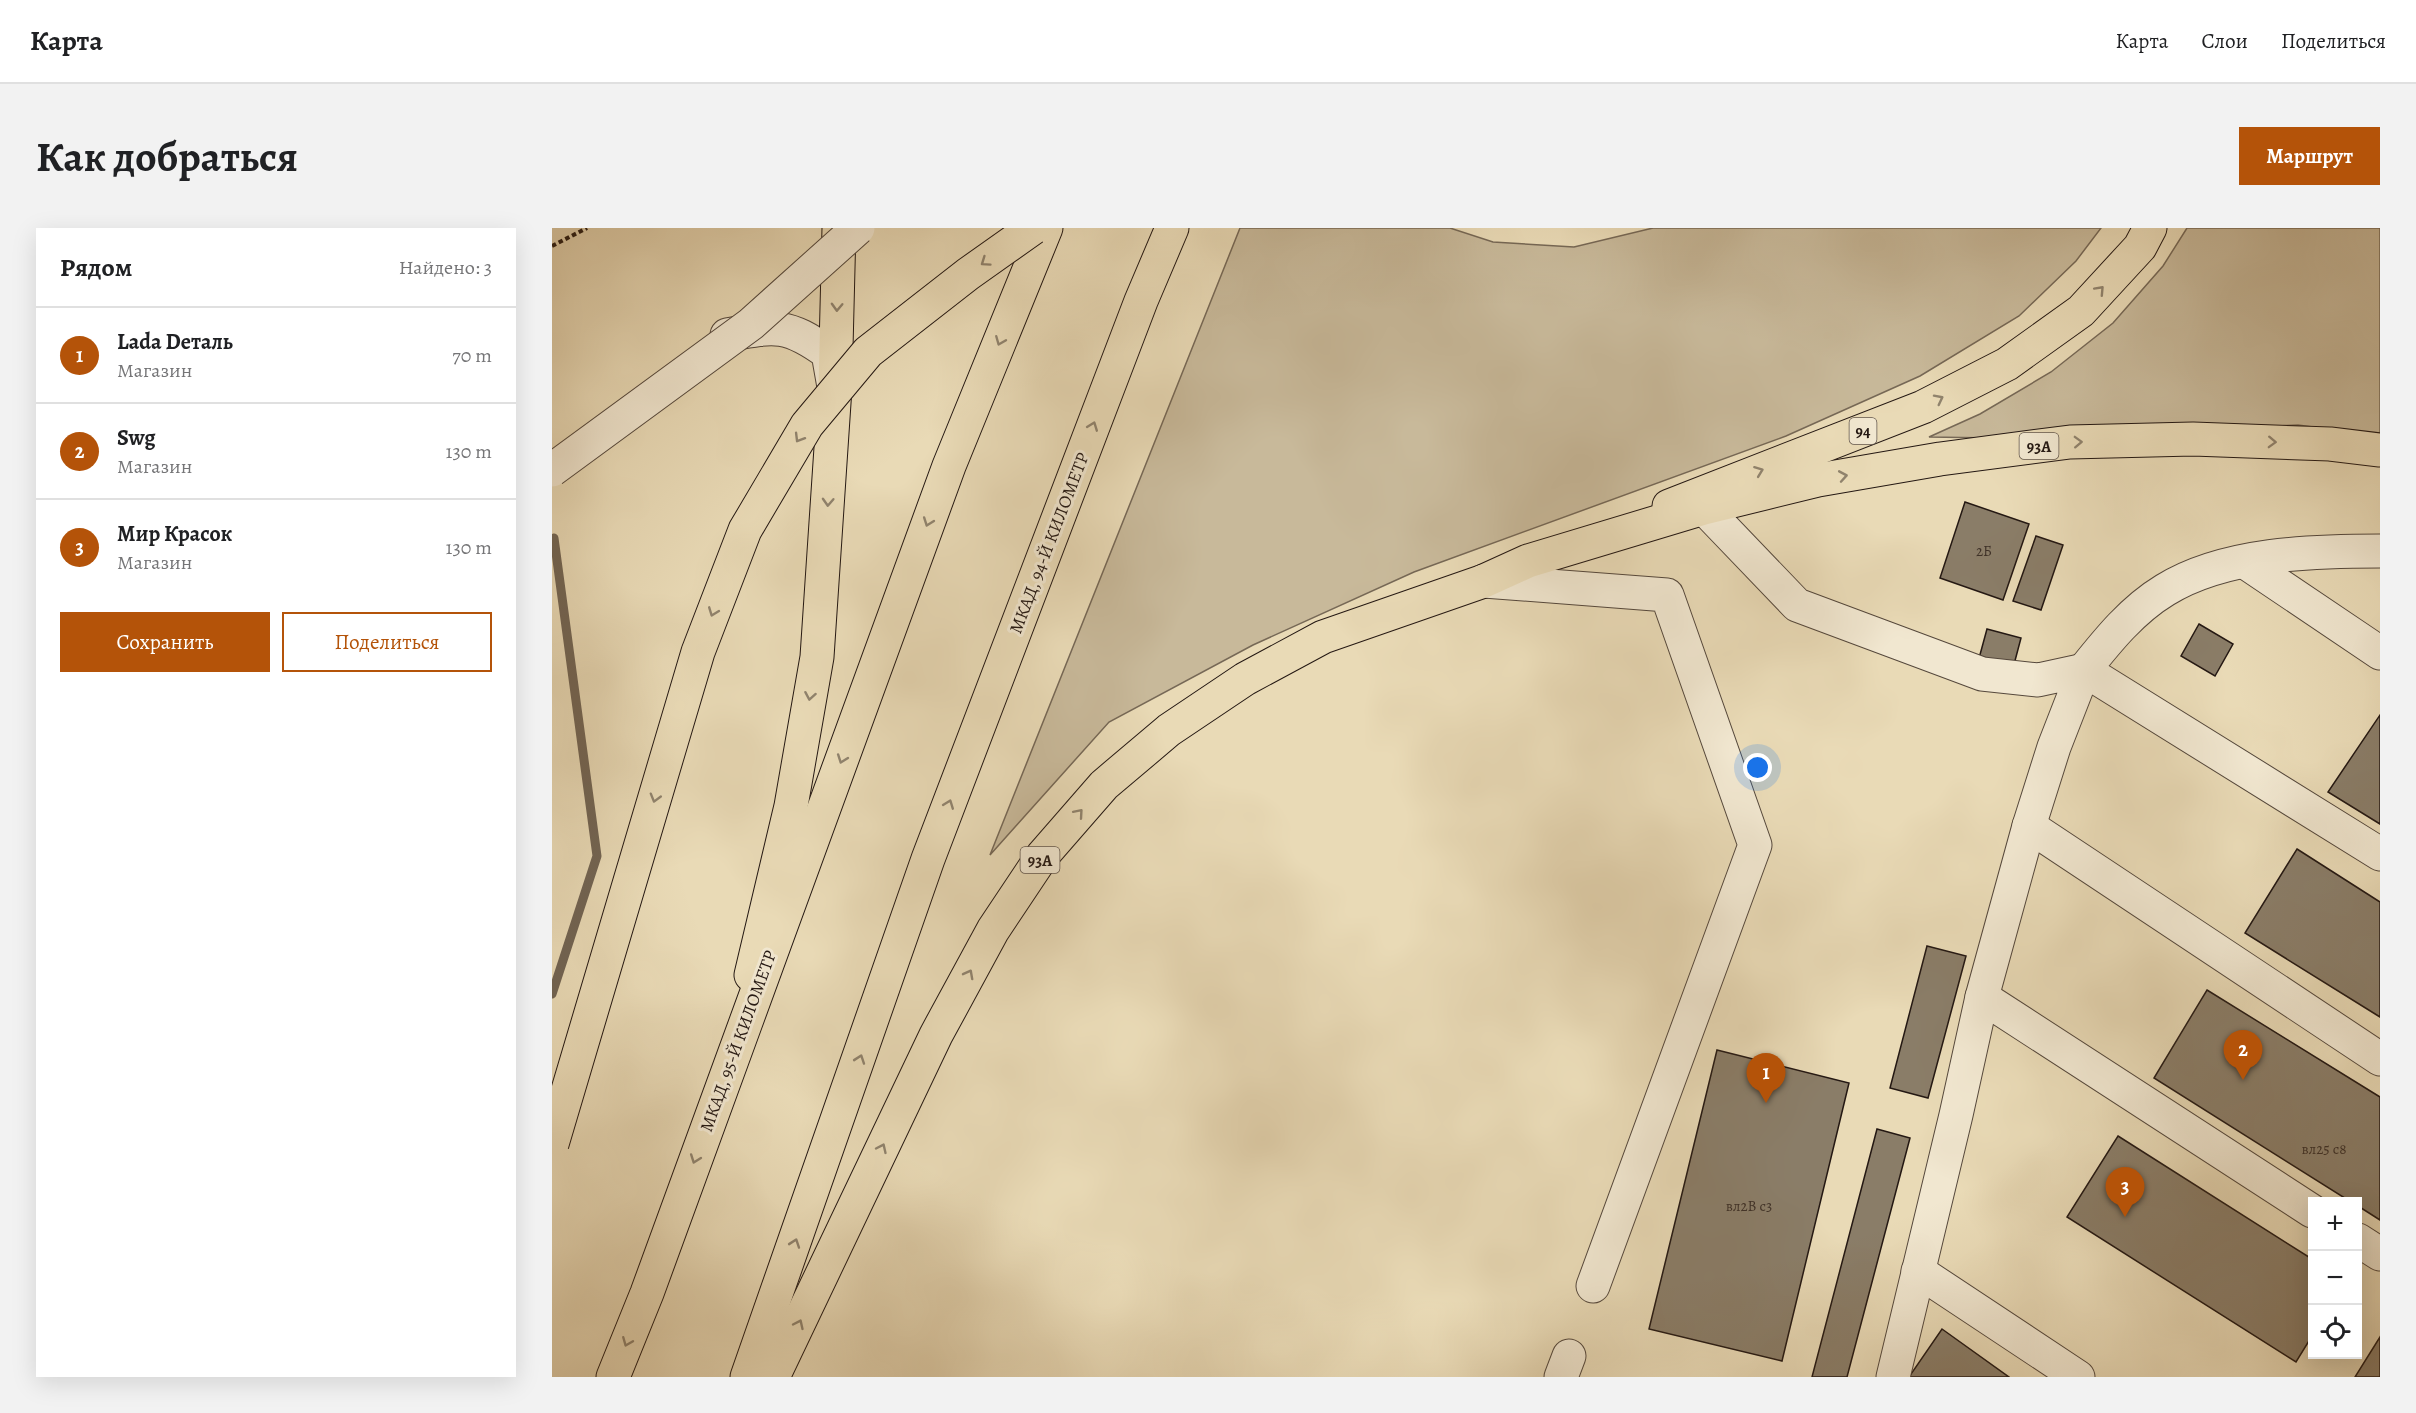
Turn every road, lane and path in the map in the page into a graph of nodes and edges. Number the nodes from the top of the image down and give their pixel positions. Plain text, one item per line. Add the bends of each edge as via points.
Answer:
1 (587, 228) edge
2 (839, 228) edge
3 (858, 228) edge
4 (1033, 228) edge
5 (1046, 228) edge
6 (1172, 228) edge
7 (2150, 228) edge
8 (552, 246) edge
9 (838, 267) junction
10 (719, 336) junction
11 (835, 388) junction
12 (2380, 450) edge
13 (552, 458) edge
14 (552, 470) edge
15 (1712, 497) junction
16 (2380, 551) edge
17 (2245, 562) junction
18 (1484, 581) junction
19 (2380, 653) edge
20 (2084, 670) junction
21 (2029, 826) junction
22 (2380, 854) edge
23 (1982, 997) junction
24 (732, 1057) junction
25 (2380, 1059) edge
26 (552, 1144) edge
27 (2308, 1208) edge
28 (2362, 1243) edge
29 (2380, 1254) edge
30 (1918, 1271) junction
31 (1593, 1286) dead end
32 (613, 1377) edge
33 (747, 1377) edge
34 (773, 1377) edge
35 (1893, 1377) edge
36 (2078, 1377) edge

1 - 8 path
2 - 9 main road
3 - 14 street, bridge via 751,324
4 -> 26 main road, bridge via 868,352 807,425 745,530 698,652
5 -> 24 main road, МКАД, 95-Й КИЛОМЕТР via 949,466
33 -> 6 main road, МКАД, 94-Й КИЛОМЕТР via 928,859
15 -> 7 main road, 94 via 1923,407 2007,363 2081,311 2140,246
9 - 10 street
9 -> 11 main road
10 - 11 street via 769,327 803,335 828,353
10 - 13 street
11 -> 24 main road via 817,657 791,806
15 -> 12 main road, 93A via 2070,442 2193,439 2330,444
15 - 18 main road, 93A via 1528,561
15 - 20 street via 1797,605 1982,674 2038,680
16 - 17 street via 2286,554
17 - 19 street
17 - 20 street via 2197,575 2166,590 2122,625
18 - 31 street via 1667,595 1755,845
34 -> 18 main road, 93A via 936,1035 993,930 1043,855 1104,785 1169,730 1245,679 1323,637
20 - 21 street
20 - 22 street
21 - 23 street
21 - 25 street
23 - 27 street
23 - 30 street
24 -> 32 main road, МКАД, 95-Й КИЛОМЕТР
28 - 29 street
30 - 35 street
30 - 36 street

